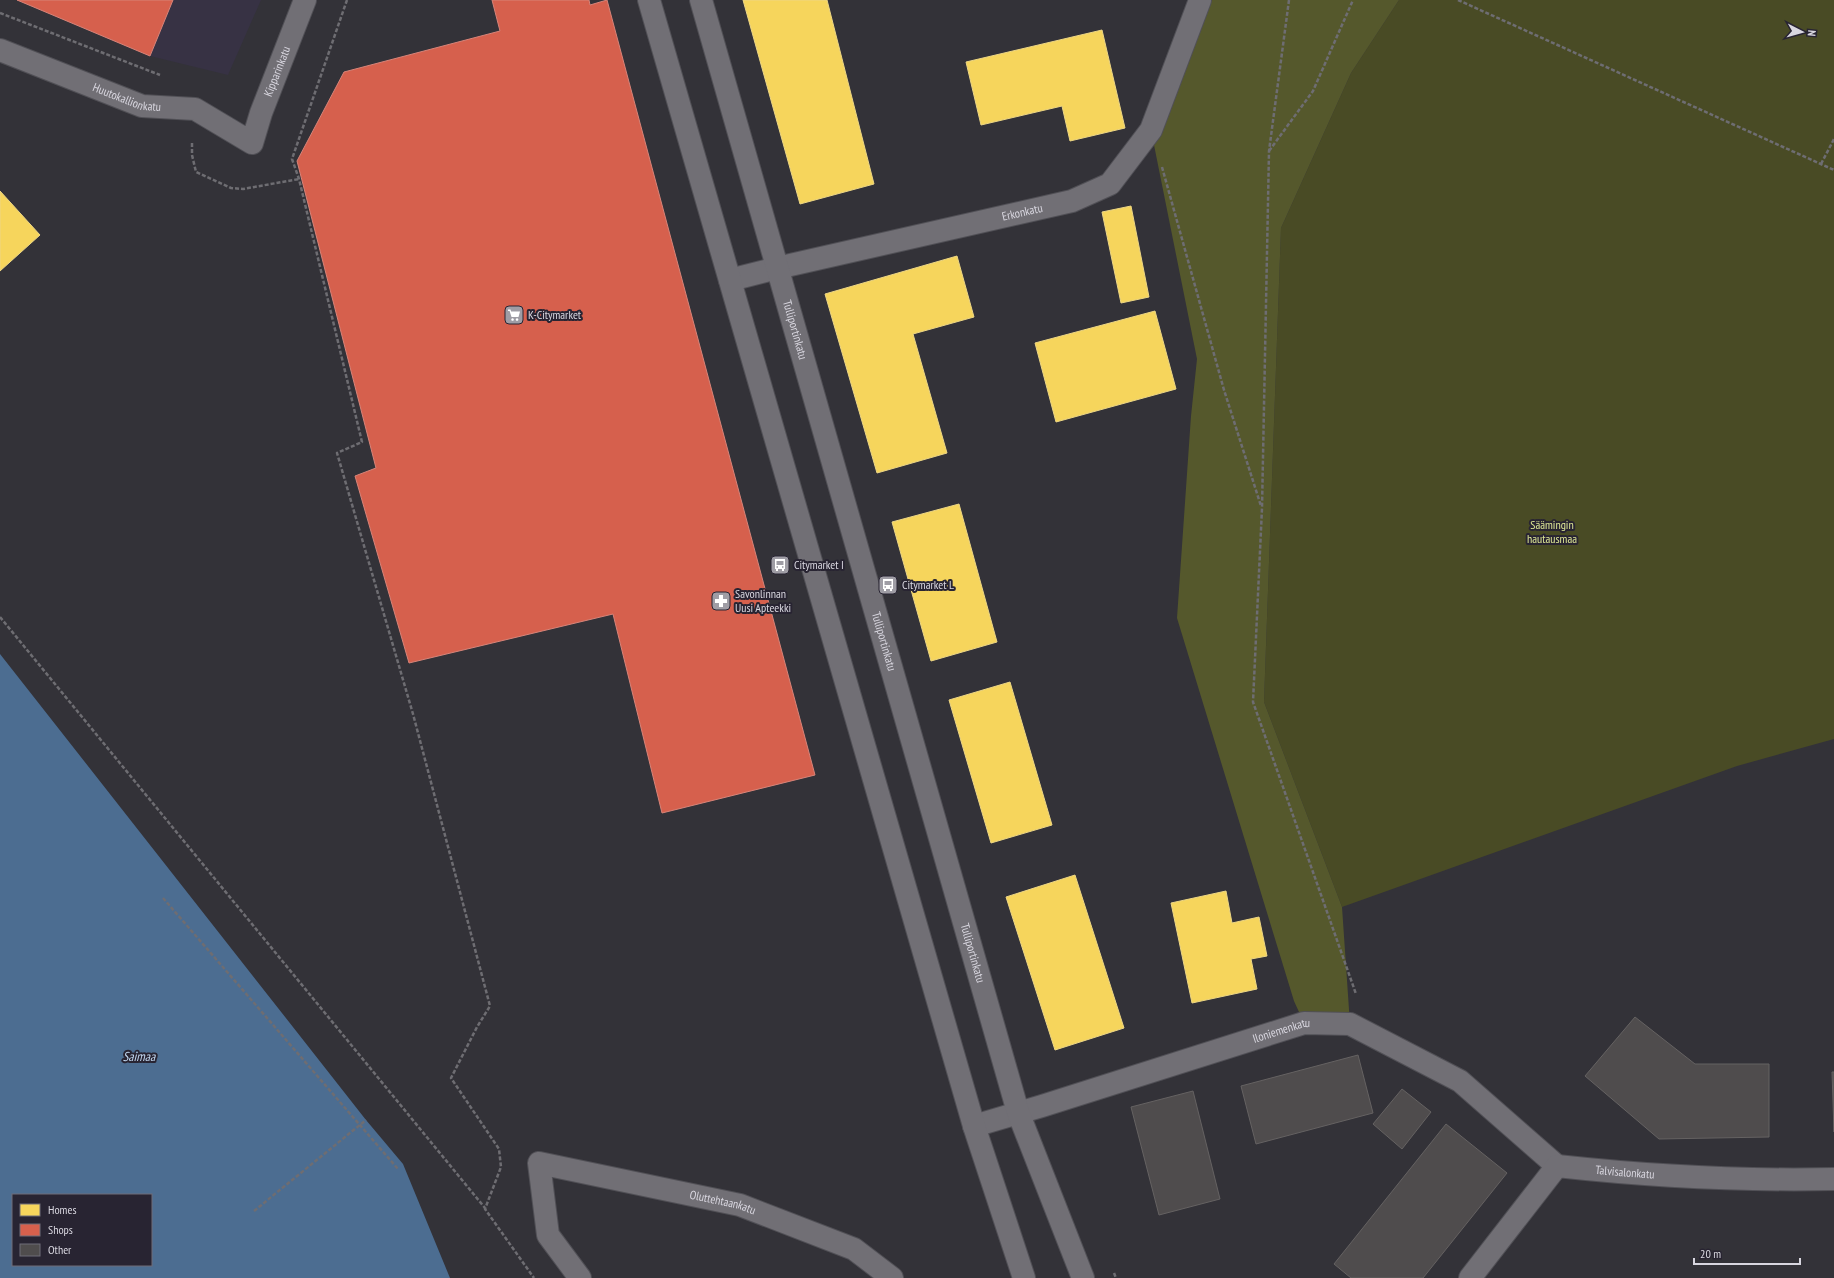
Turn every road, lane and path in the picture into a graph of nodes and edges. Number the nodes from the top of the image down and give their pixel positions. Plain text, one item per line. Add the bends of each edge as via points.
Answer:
1 (305, 0) edge
2 (347, 0) edge
3 (649, 0) edge
4 (701, 0) edge
5 (1200, 0) edge
6 (1289, 0) edge
7 (1353, 0) edge
8 (1458, 0) edge
9 (0, 50) edge
10 (1151, 130) junction
11 (1834, 139) edge
12 (252, 143) joint
13 (1269, 151) junction
14 (1821, 164) junction
15 (1834, 170) edge
16 (777, 268) junction
17 (730, 280) junction
18 (1262, 508) junction
19 (1, 618) edge
20 (164, 898) dead end
21 (1350, 1024) junction
22 (1018, 1112) junction
23 (366, 1120) dead end
24 (360, 1126) junction
25 (974, 1126) junction
26 (1556, 1166) junction
27 (398, 1169) dead end
28 (1834, 1179) edge
29 (485, 1209) junction
30 (254, 1211) dead end
31 (534, 1278) edge
32 (580, 1278) edge
33 (892, 1278) edge
34 (1024, 1278) edge
35 (1083, 1278) edge
36 (1470, 1278) edge

1 - 12 main road, Kipparinkatu
2 - 29 path via 292,159 362,442 337,452 413,714 490,1006 476,1026 451,1078 499,1149 501,1167
3 - 17 main road
4 - 16 main road, Tulliportinkatu
5 - 10 main road, Erkonkatu
6 - 13 path
7 - 13 path via 1312,91
8 - 14 path
9 - 12 main road, Huutokallionkatu via 142,106 195,109
10 - 16 main road, Erkonkatu via 1110,184 1072,201
10 - 18 path via 1224,390
11 - 14 path
13 - 18 path
14 - 15 path
16 - 17 main road, Erkonkatu
16 - 22 main road, Tulliportinkatu
17 - 25 main road
18 - 21 path via 1253,702 1357,996
19 - 29 path
20 - 24 path
21 - 22 main road, Iloniemenkatu via 1304,1023
21 - 26 main road, Iloniemenkatu via 1460,1081
22 - 25 main road, Iloniemenkatu
22 - 35 main road, Tulliportinkatu
23 - 24 path
24 - 27 path
24 - 30 path
25 - 34 main road
26 - 28 main road, Talvisalonkatu via 1635,1174 1754,1180
26 - 36 main road
29 - 31 path
32 - 33 main road, Oluttehtaankatu via 548,1236 539,1163 740,1205 854,1249

